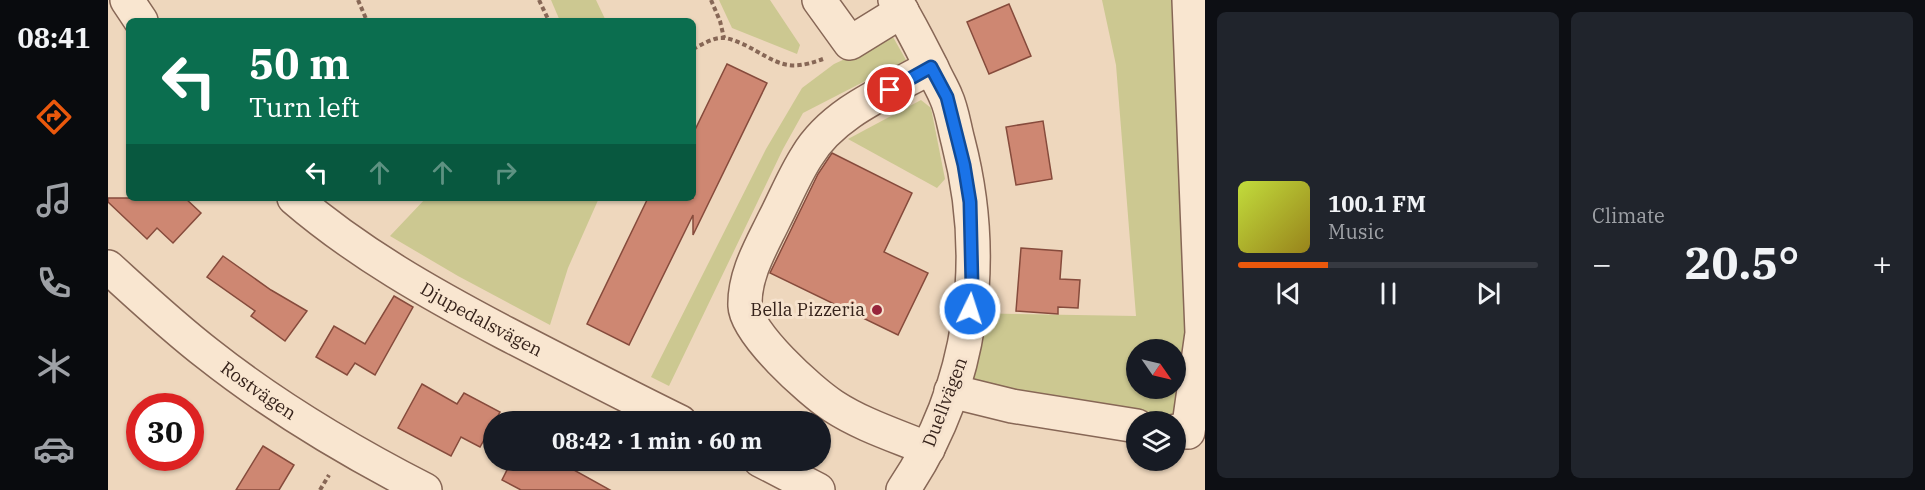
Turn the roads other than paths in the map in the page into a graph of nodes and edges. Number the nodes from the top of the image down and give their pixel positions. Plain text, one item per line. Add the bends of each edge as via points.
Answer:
1 (127, 0) edge
2 (819, 0) edge
3 (1189, 0) edge
4 (898, 5) edge
5 (139, 18) edge
6 (931, 67) junction
7 (298, 201) edge
8 (108, 267) edge
9 (951, 391) junction
10 (657, 411) edge
11 (1126, 424) edge
12 (1190, 432) edge
13 (928, 449) junction
14 (781, 471) edge
15 (424, 490) edge
16 (818, 490) edge
17 (903, 490) edge

1 - 5 street
2 - 4 street via 850,43
3 - 12 street via 1202,333
4 - 6 street, Duellvägen
6 - 9 street, Duellvägen via 947,97 970,202 972,286 968,332
6 - 13 street via 849,113 807,154 751,268 745,307 760,338 832,406
7 - 10 street, Djupedalsvägen via 373,257 445,301
8 - 15 street, Rostvägen via 208,354 258,391 345,448
9 - 11 street via 1012,406
9 - 13 street, Duellvägen
13 - 17 street, Duellvägen
14 - 16 street

